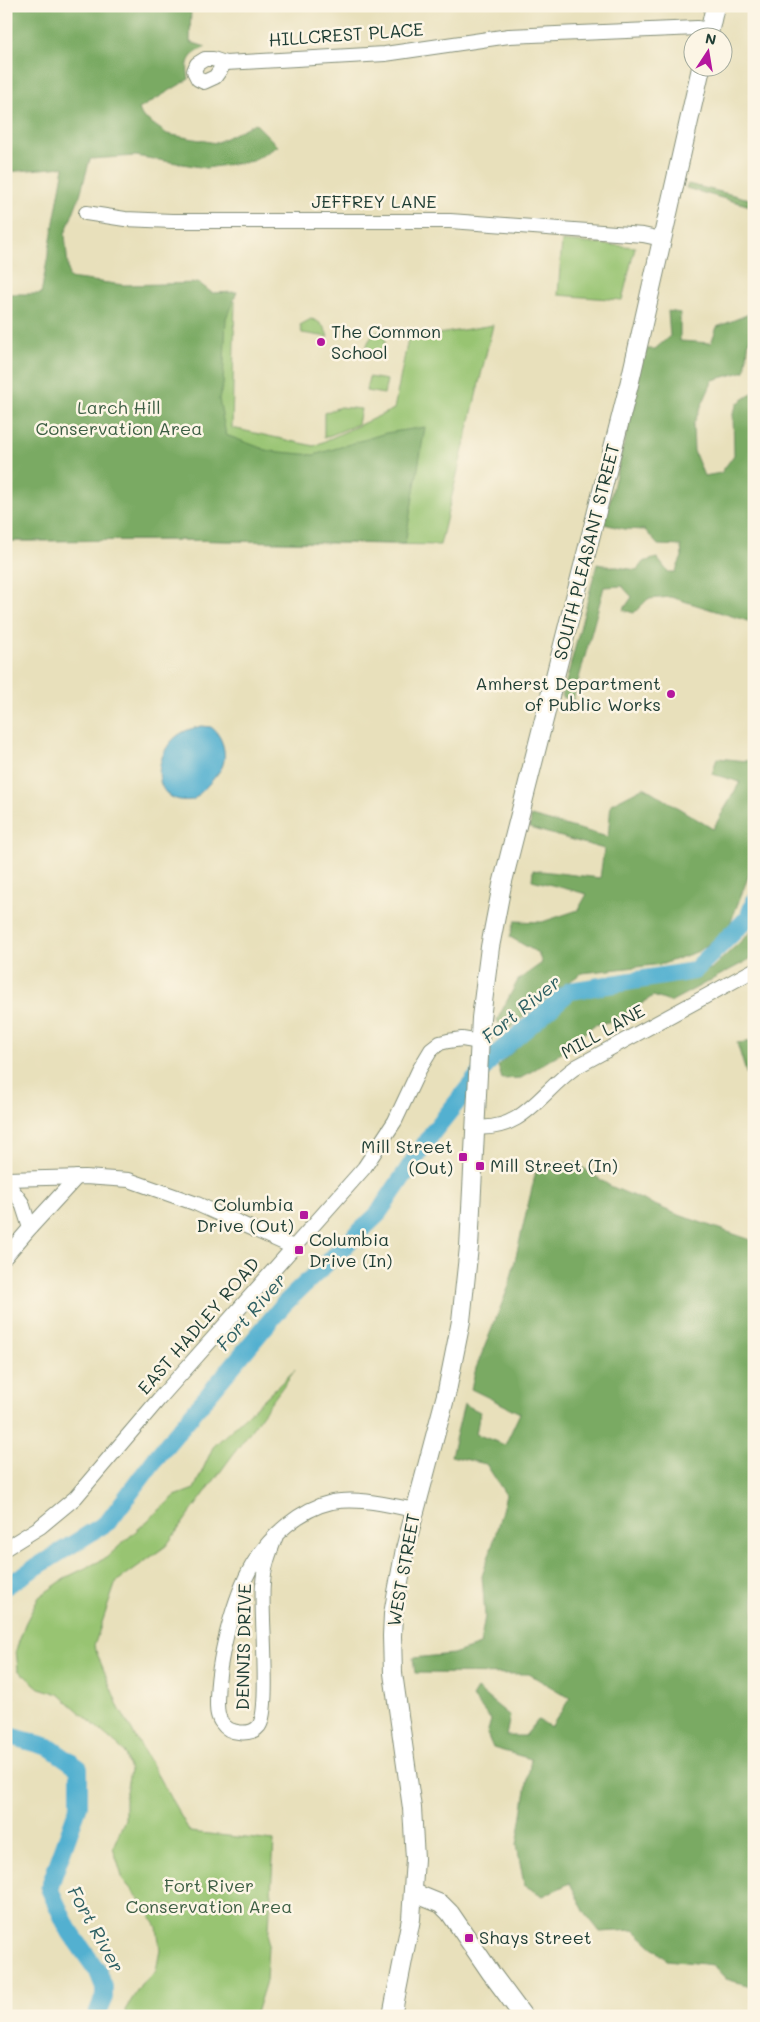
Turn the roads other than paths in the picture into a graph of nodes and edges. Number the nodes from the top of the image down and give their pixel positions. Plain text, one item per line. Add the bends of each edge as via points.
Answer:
1 (715, 6) edge
2 (710, 28) edge
3 (682, 29) edge
4 (225, 63) dead end
5 (699, 78) edge
6 (86, 213) dead end
7 (662, 239) junction
8 (754, 970) edge
9 (480, 1049) junction
10 (476, 1128) junction
11 (77, 1177) junction
12 (6, 1180) edge
13 (30, 1228) junction
14 (293, 1247) junction
15 (6, 1256) edge
16 (414, 1510) junction
17 (276, 1536) junction
18 (6, 1548) edge
19 (414, 1893) junction
20 (392, 2016) edge
21 (523, 2016) edge

1 - 2 main road
3 - 4 street, HILLCREST PLACE via 509,36 385,54
5 - 7 main road, SOUTH PLEASANT STREET
6 - 7 street, JEFFREY LANE via 172,221 436,220
7 - 9 main road, SOUTH PLEASANT STREET via 601,497 499,900 486,974
8 - 10 street, MILL LANE via 576,1067 562,1076 516,1120 496,1127
9 - 10 main road, SOUTH PLEASANT STREET
9 - 14 street, EAST HADLEY ROAD via 462,1040 448,1040 431,1050 373,1156
10 - 16 main road, WEST STREET via 468,1262 459,1337
11 - 12 street
11 - 13 street
11 - 14 street via 138,1183 215,1212
12 - 13 street via 22,1203
13 - 15 street
14 - 18 street, EAST HADLEY ROAD via 75,1498 40,1528
16 - 17 street, DENNIS DRIVE via 355,1501 331,1503 300,1516
16 - 19 main road, WEST STREET via 398,1583 392,1636 395,1694 413,1818
17 - 17 street, DENNIS DRIVE via 248,1573 227,1638 217,1706 221,1723 231,1731 253,1730 262,1717 262,1584
19 - 20 main road, WEST STREET
19 - 21 main road via 440,1904 450,1913

